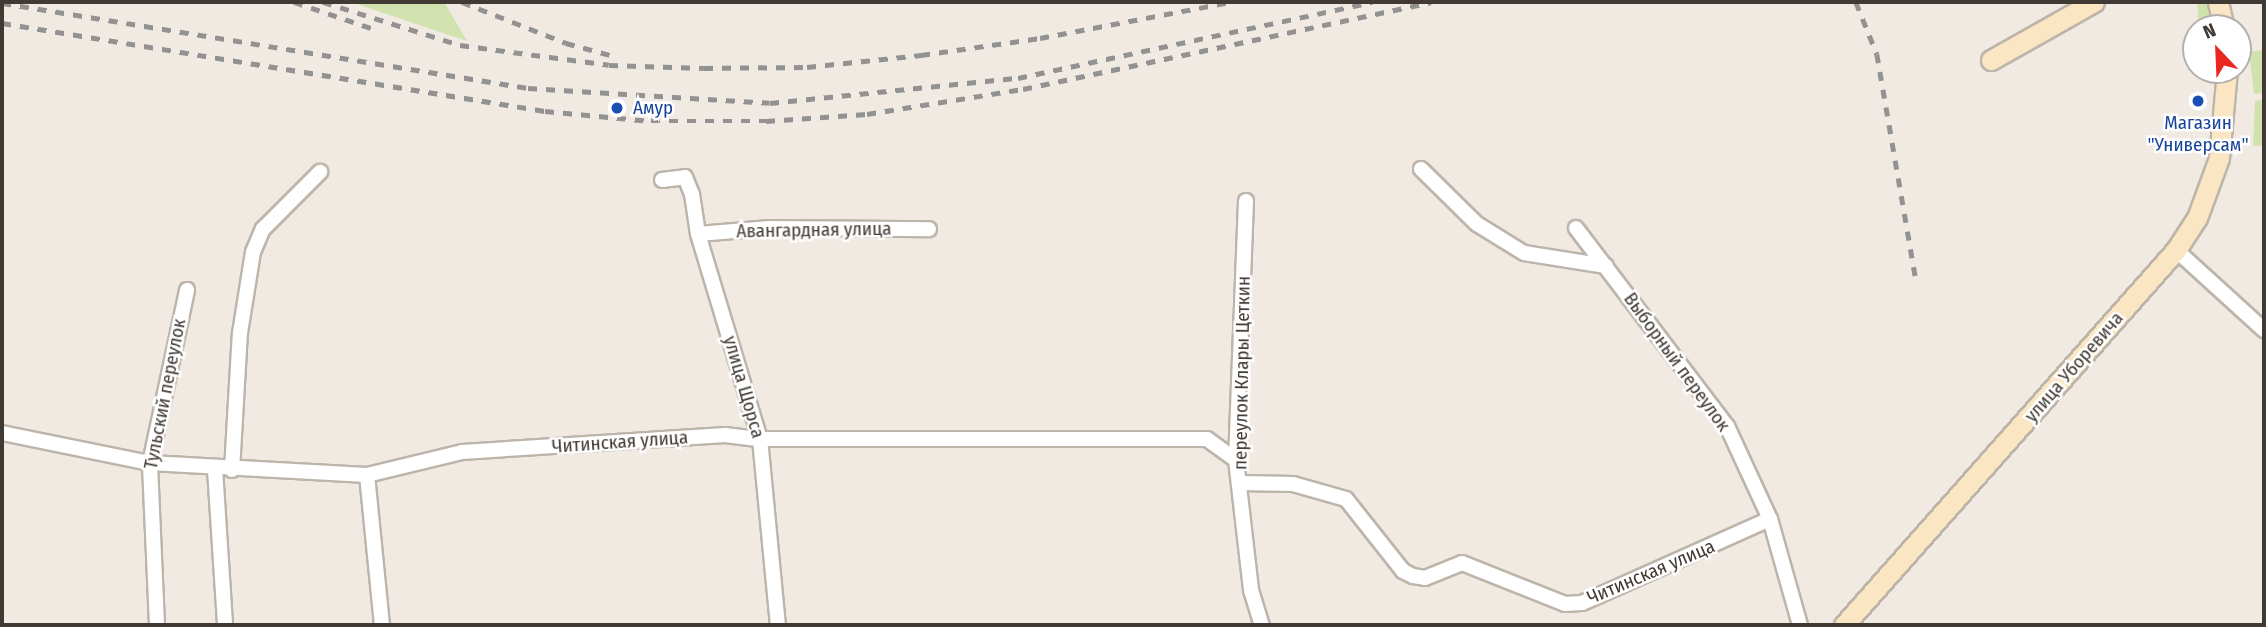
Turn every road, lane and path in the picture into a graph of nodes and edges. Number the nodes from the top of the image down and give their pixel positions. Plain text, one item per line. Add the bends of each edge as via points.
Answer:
1 (2094, 2) edge
2 (1991, 60) dead end
3 (2226, 84) edge
4 (1421, 169) dead end
5 (320, 172) dead end
6 (662, 180) dead end
7 (1246, 201) dead end
8 (1576, 228) dead end
9 (929, 229) dead end
10 (698, 234) junction
11 (2175, 250) junction
12 (1605, 266) junction
13 (187, 290) dead end
14 (2264, 330) edge
15 (2, 433) edge
16 (760, 439) junction
17 (1236, 460) junction
18 (150, 463) junction
19 (215, 469) junction
20 (232, 470) junction
21 (367, 475) junction
22 (1240, 484) junction
23 (1770, 519) junction
24 (157, 625) edge
25 (225, 625) edge
26 (382, 625) edge
27 (778, 625) edge
28 (1262, 625) edge
29 (1800, 625) edge
30 (1844, 625) edge

1 - 2 main road
3 - 11 main road, улица Уборевича via 2219,159 2203,205
4 - 12 street via 1477,223 1524,253
5 - 20 street via 262,229 253,251 240,333
6 - 10 street, улица Щорса via 685,177
7 - 17 street, переулок Клары Цеткин
8 - 12 street, Выборный переулок
9 - 10 street, Авангардная улица via 770,228
10 - 16 street, улица Щорса
11 - 14 street
11 - 30 main road, улица Уборевича
12 - 23 street, Выборный переулок via 1727,426
13 - 18 street, Тульский переулок
15 - 18 street, Читинская улица
16 - 17 street, Читинская улица via 1207,439
16 - 21 street, Читинская улица via 725,435 461,452
16 - 27 street, улица Щорса
17 - 22 street, переулок Клары Цеткин
18 - 19 street, Читинская улица
18 - 24 street, Тульский переулок
19 - 20 street, Читинская улица
19 - 25 street
20 - 21 street, Читинская улица
21 - 26 street
22 - 23 street, Читинская улица via 1293,484 1346,499 1403,571 1413,576 1425,578 1462,563 1565,604 1582,603
22 - 28 street, переулок Клары Цеткин via 1251,590
23 - 29 street, Выборный переулок

